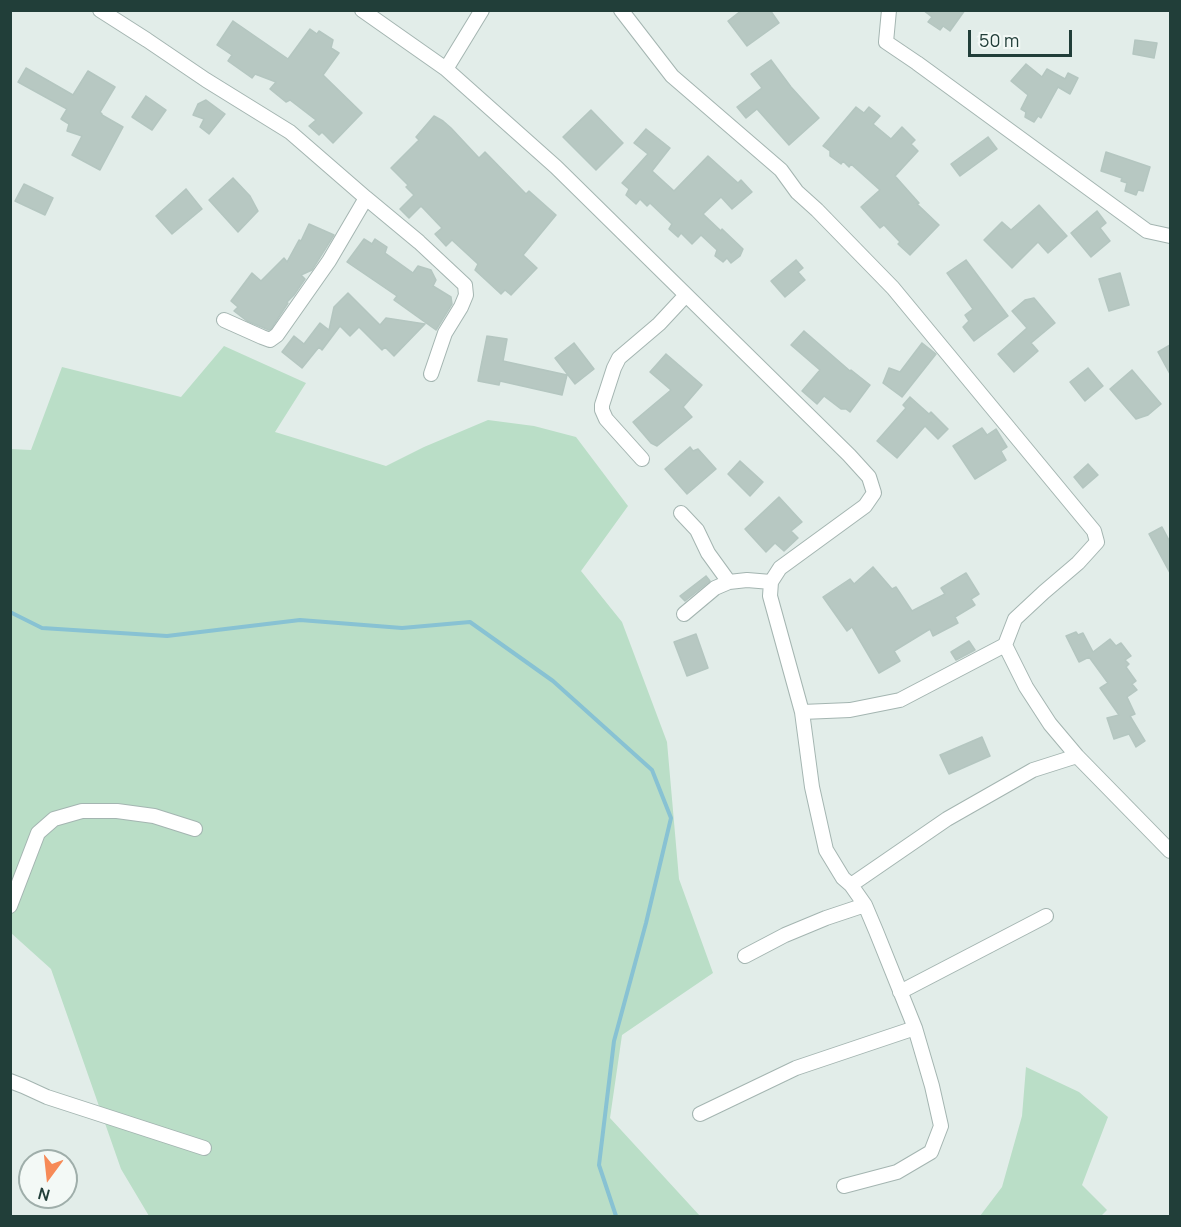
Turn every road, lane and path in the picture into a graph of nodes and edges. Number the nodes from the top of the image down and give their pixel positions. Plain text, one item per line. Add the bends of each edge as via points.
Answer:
1 (100, 10) edge
2 (362, 10) edge
3 (482, 10) edge
4 (621, 10) edge
5 (889, 10) edge
6 (446, 69) junction
7 (366, 198) junction
8 (1170, 236) edge
9 (686, 295) junction
10 (224, 320) dead end
11 (431, 374) dead end
12 (642, 459) dead end
13 (681, 513) dead end
14 (729, 582) junction
15 (771, 582) junction
16 (684, 614) dead end
17 (1005, 645) junction
18 (802, 711) junction
19 (1077, 756) junction
20 (195, 829) dead end
21 (1170, 851) edge
22 (851, 885) junction
23 (865, 905) junction
24 (10, 906) edge
25 (1046, 916) dead end
26 (745, 956) dead end
27 (900, 992) junction
28 (915, 1028) junction
29 (10, 1081) edge
30 (700, 1114) dead end
31 (204, 1148) dead end
32 (844, 1186) dead end

1 - 7 street via 290,132
2 - 6 street
3 - 6 street
4 - 17 street via 672,76 781,170 796,192 893,288 1094,531 1097,542 1015,619
5 - 8 street via 886,42 1147,231
6 - 9 street via 556,167
7 - 10 street via 329,261 277,335 270,340 262,338
7 - 11 street via 465,285 466,295
9 - 12 street via 619,358 602,405 606,419
9 - 15 street via 849,455 869,477 874,493 865,506 780,568
13 - 14 street via 697,530 708,554
14 - 15 street
14 - 16 street via 715,588
15 - 18 street via 770,596
17 - 18 street via 900,700 849,710
17 - 19 street via 1026,687
18 - 22 street via 812,787 826,850
19 - 21 street
19 - 22 street via 1033,770 947,819
20 - 24 street via 117,810 82,811 54,819 38,832
22 - 23 street
23 - 26 street via 785,935
23 - 27 street
25 - 27 street
27 - 28 street
28 - 30 street via 796,1068
28 - 32 street via 941,1126 931,1152 897,1172
29 - 31 street via 47,1097

